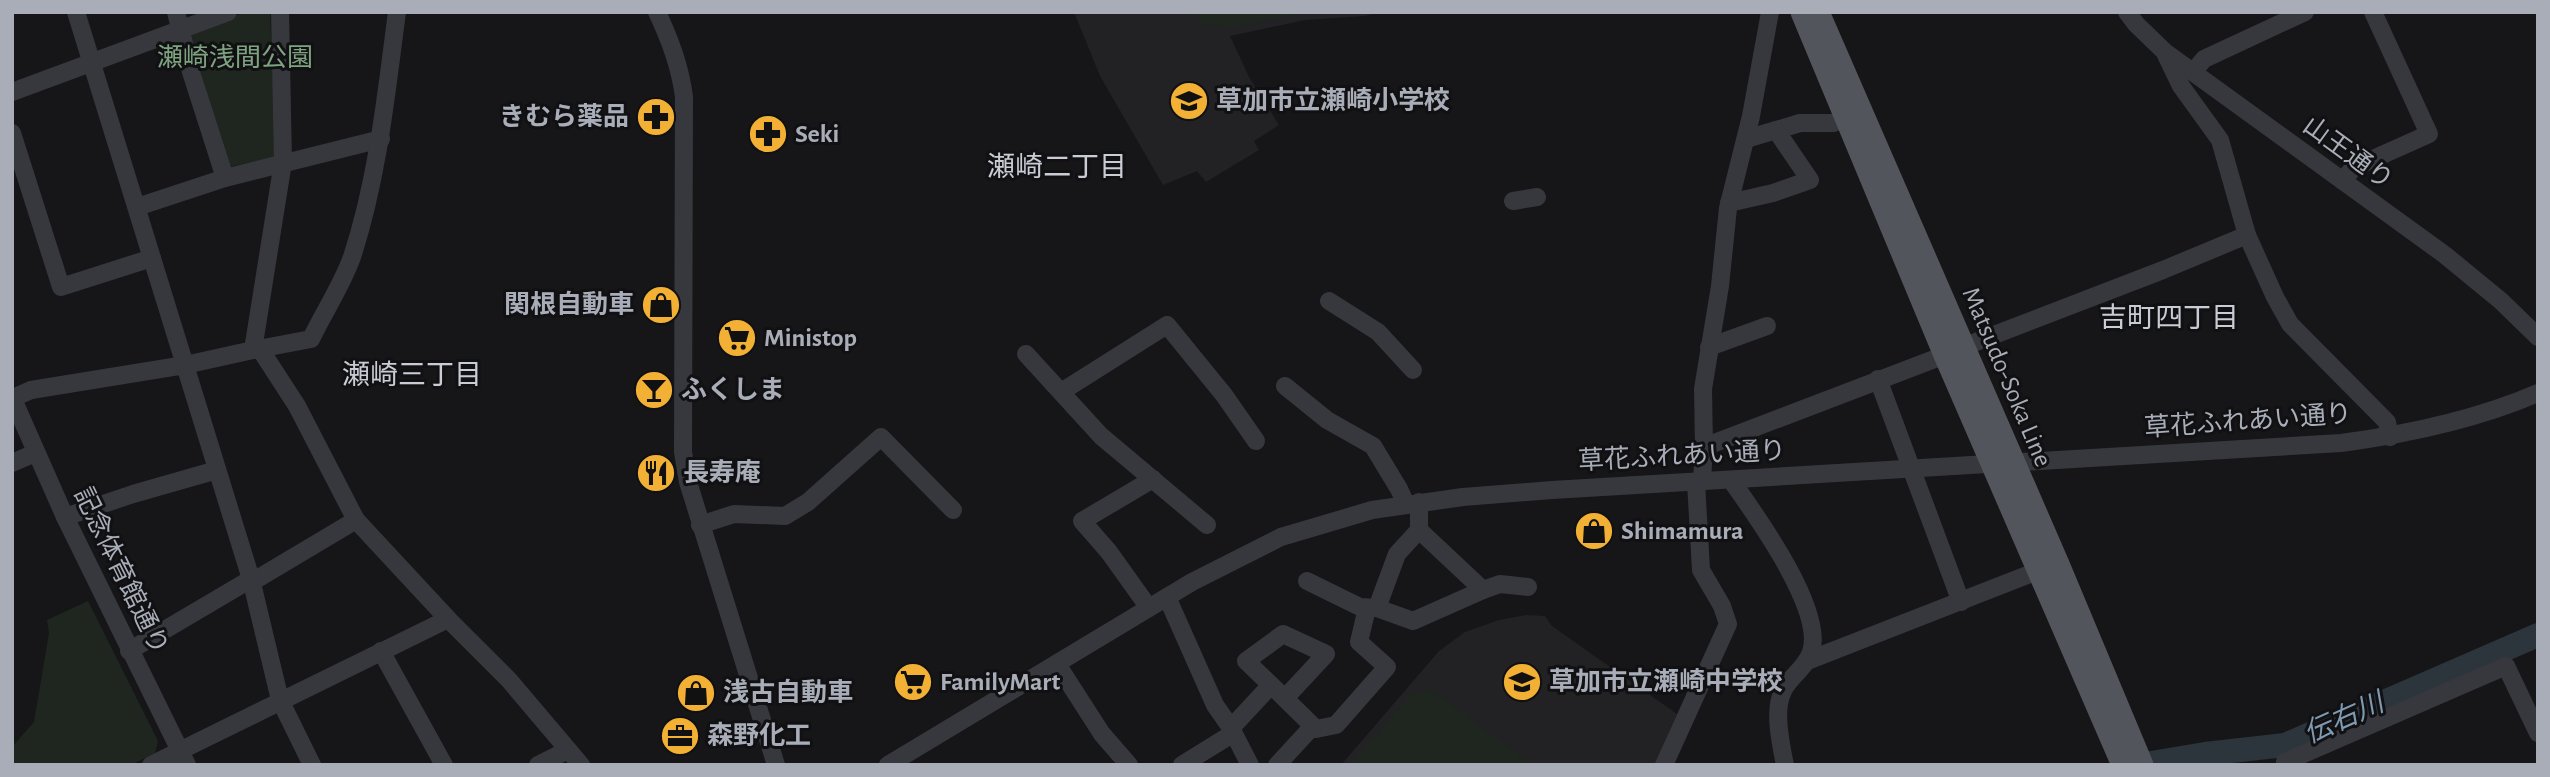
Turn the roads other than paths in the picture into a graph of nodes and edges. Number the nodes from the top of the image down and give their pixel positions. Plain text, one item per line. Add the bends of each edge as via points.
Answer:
1 (76, 12) edge
2 (228, 12) edge
3 (280, 12) edge
4 (397, 12) edge
5 (657, 12) edge
6 (1770, 12) edge
7 (1801, 12) edge
8 (1818, 12) edge
9 (2127, 12) edge
10 (2305, 12) edge
11 (2373, 12) edge
12 (178, 21) edge
13 (2165, 52) junction
14 (92, 64) junction
15 (2193, 72) junction
16 (12, 92) edge
17 (1846, 118) junction
18 (1776, 130) junction
19 (12, 133) edge
20 (381, 139) junction
21 (1746, 139) junction
22 (283, 163) junction
23 (225, 178) junction
24 (2343, 181) junction
25 (1537, 197) dead end
26 (1513, 201) dead end
27 (1729, 203) junction
28 (136, 207) junction
29 (2247, 235) junction
30 (152, 258) junction
31 (1329, 301) dead end
32 (1767, 326) dead end
33 (2538, 337) edge
34 (1709, 347) junction
35 (257, 349) junction
36 (1954, 351) junction
37 (1026, 354) dead end
38 (185, 365) junction
39 (1413, 370) dead end
40 (1878, 379) junction
41 (1285, 386) dead end
42 (1061, 393) junction
43 (2538, 393) edge
44 (12, 397) edge
45 (2390, 437) junction
46 (1256, 441) dead end
47 (1704, 447) junction
48 (36, 453) junction
49 (12, 463) edge
50 (2003, 463) junction
51 (1912, 469) junction
52 (217, 470) junction
53 (1153, 479) junction
54 (1731, 480) junction
55 (1699, 481) junction
56 (1412, 503) junction
57 (953, 510) dead end
58 (65, 517) junction
59 (356, 520) junction
60 (700, 525) junction
61 (1207, 525) dead end
62 (1419, 530) junction
63 (2040, 570) junction
64 (252, 580) junction
65 (1307, 581) dead end
66 (1528, 587) dead end
67 (1483, 590) junction
68 (1167, 597) junction
69 (1961, 602) junction
70 (1149, 608) junction
71 (1372, 608) junction
72 (448, 619) junction
73 (129, 651) junction
74 (381, 651) junction
75 (1807, 661) junction
76 (1057, 664) junction
77 (1271, 685) junction
78 (1286, 697) junction
79 (280, 700) junction
80 (1314, 726) junction
81 (1232, 731) junction
82 (2538, 733) edge
83 (568, 750) junction
84 (2129, 756) edge
85 (183, 758) edge
86 (151, 765) edge
87 (312, 765) edge
88 (444, 765) edge
89 (538, 765) edge
90 (581, 765) edge
91 (776, 765) edge
92 (888, 765) edge
93 (1129, 765) edge
94 (1182, 765) edge
95 (1250, 765) edge
96 (1277, 765) edge
97 (1664, 765) edge
98 (1785, 765) edge
99 (2286, 765) edge

1 - 14 street
2 - 12 street
3 - 22 street
4 - 20 street
5 - 60 street via 677,61 684,97 684,452
6 - 21 street
7 - 17 main road, Matsudo-Soka Line
8 - 36 main road, Matsudo-Soka Line
9 - 13 street, 山王通り
10 - 15 street via 2204,59
11 - 24 street via 2429,134 2353,168
12 - 14 street
12 - 23 street
13 - 15 street, 山王通り
13 - 29 street via 2181,86 2220,140
14 - 16 street
14 - 28 street
15 - 24 street, 山王通り
17 - 18 street via 1833,124 1800,122
17 - 36 main road, Matsudo-Soka Line
18 - 21 street
18 - 27 street via 1810,180
19 - 30 street via 61,287
20 - 22 street
20 - 35 street via 351,260 311,339
21 - 27 street
22 - 23 street
22 - 35 street
23 - 28 street
24 - 33 street, 山王通り via 2480,283
25 - 26 street
27 - 34 street
28 - 30 street
29 - 36 street
29 - 45 street via 2290,324 2387,422
30 - 38 street
31 - 39 street via 1378,332
32 - 34 street
34 - 47 street via 1703,389
35 - 38 street
35 - 59 street via 297,406
36 - 40 street
36 - 50 main road, Matsudo-Soka Line
37 - 42 street
38 - 44 street
38 - 52 street
40 - 47 street
40 - 51 street
41 - 56 street via 1327,420 1373,446
42 - 46 street via 1167,325
42 - 53 street via 1101,436
43 - 45 street, 草花ふれあい通り via 2475,416
44 - 48 street, 記念体育館通り
45 - 50 street, 草花ふれあい通り
47 - 55 street
48 - 49 street
48 - 58 street, 記念体育館通り
50 - 51 street, 草花ふれあい通り
50 - 63 main road, Matsudo-Soka Line
50 - 84 main road, Matsudo-Soka Line
51 - 54 street, 草花ふれあい通り
51 - 69 street
52 - 58 street
52 - 64 street
53 - 61 street
53 - 70 street via 1082,521
54 - 55 street, 草花ふれあい通り
54 - 75 street via 1774,541 1802,597 1812,631
55 - 56 street, 草花ふれあい通り
55 - 97 street via 1701,570 1728,624
56 - 62 street
56 - 68 street, 草花ふれあい通り via 1336,519 1281,537
57 - 60 street via 881,437 818,494 785,516 734,514
58 - 73 street, 記念体育館通り
59 - 64 street
59 - 72 street
60 - 91 street
62 - 67 street
62 - 71 street via 1397,554
63 - 69 street
63 - 84 main road, Matsudo-Soka Line
64 - 73 street
64 - 79 street
65 - 71 street via 1360,607
66 - 67 street via 1500,584
67 - 71 street via 1413,621
68 - 70 street, 草花ふれあい通り
68 - 81 street via 1215,705
69 - 75 street
70 - 76 street, 草花ふれあい通り
71 - 80 street via 1359,642 1387,667 1336,725
72 - 74 street
72 - 83 street via 509,680
73 - 85 street, 記念体育館通り
74 - 79 street
74 - 88 street
75 - 98 street via 1783,690 1779,735
76 - 92 street, 草花ふれあい通り
76 - 93 street via 1102,734
77 - 78 street
77 - 78 street via 1246,661 1283,634 1326,654
77 - 81 street
78 - 80 street
79 - 85 street
79 - 87 street
80 - 96 street
81 - 94 street
81 - 95 street
82 - 99 street via 2506,666
83 - 89 street
83 - 90 street
85 - 86 street

